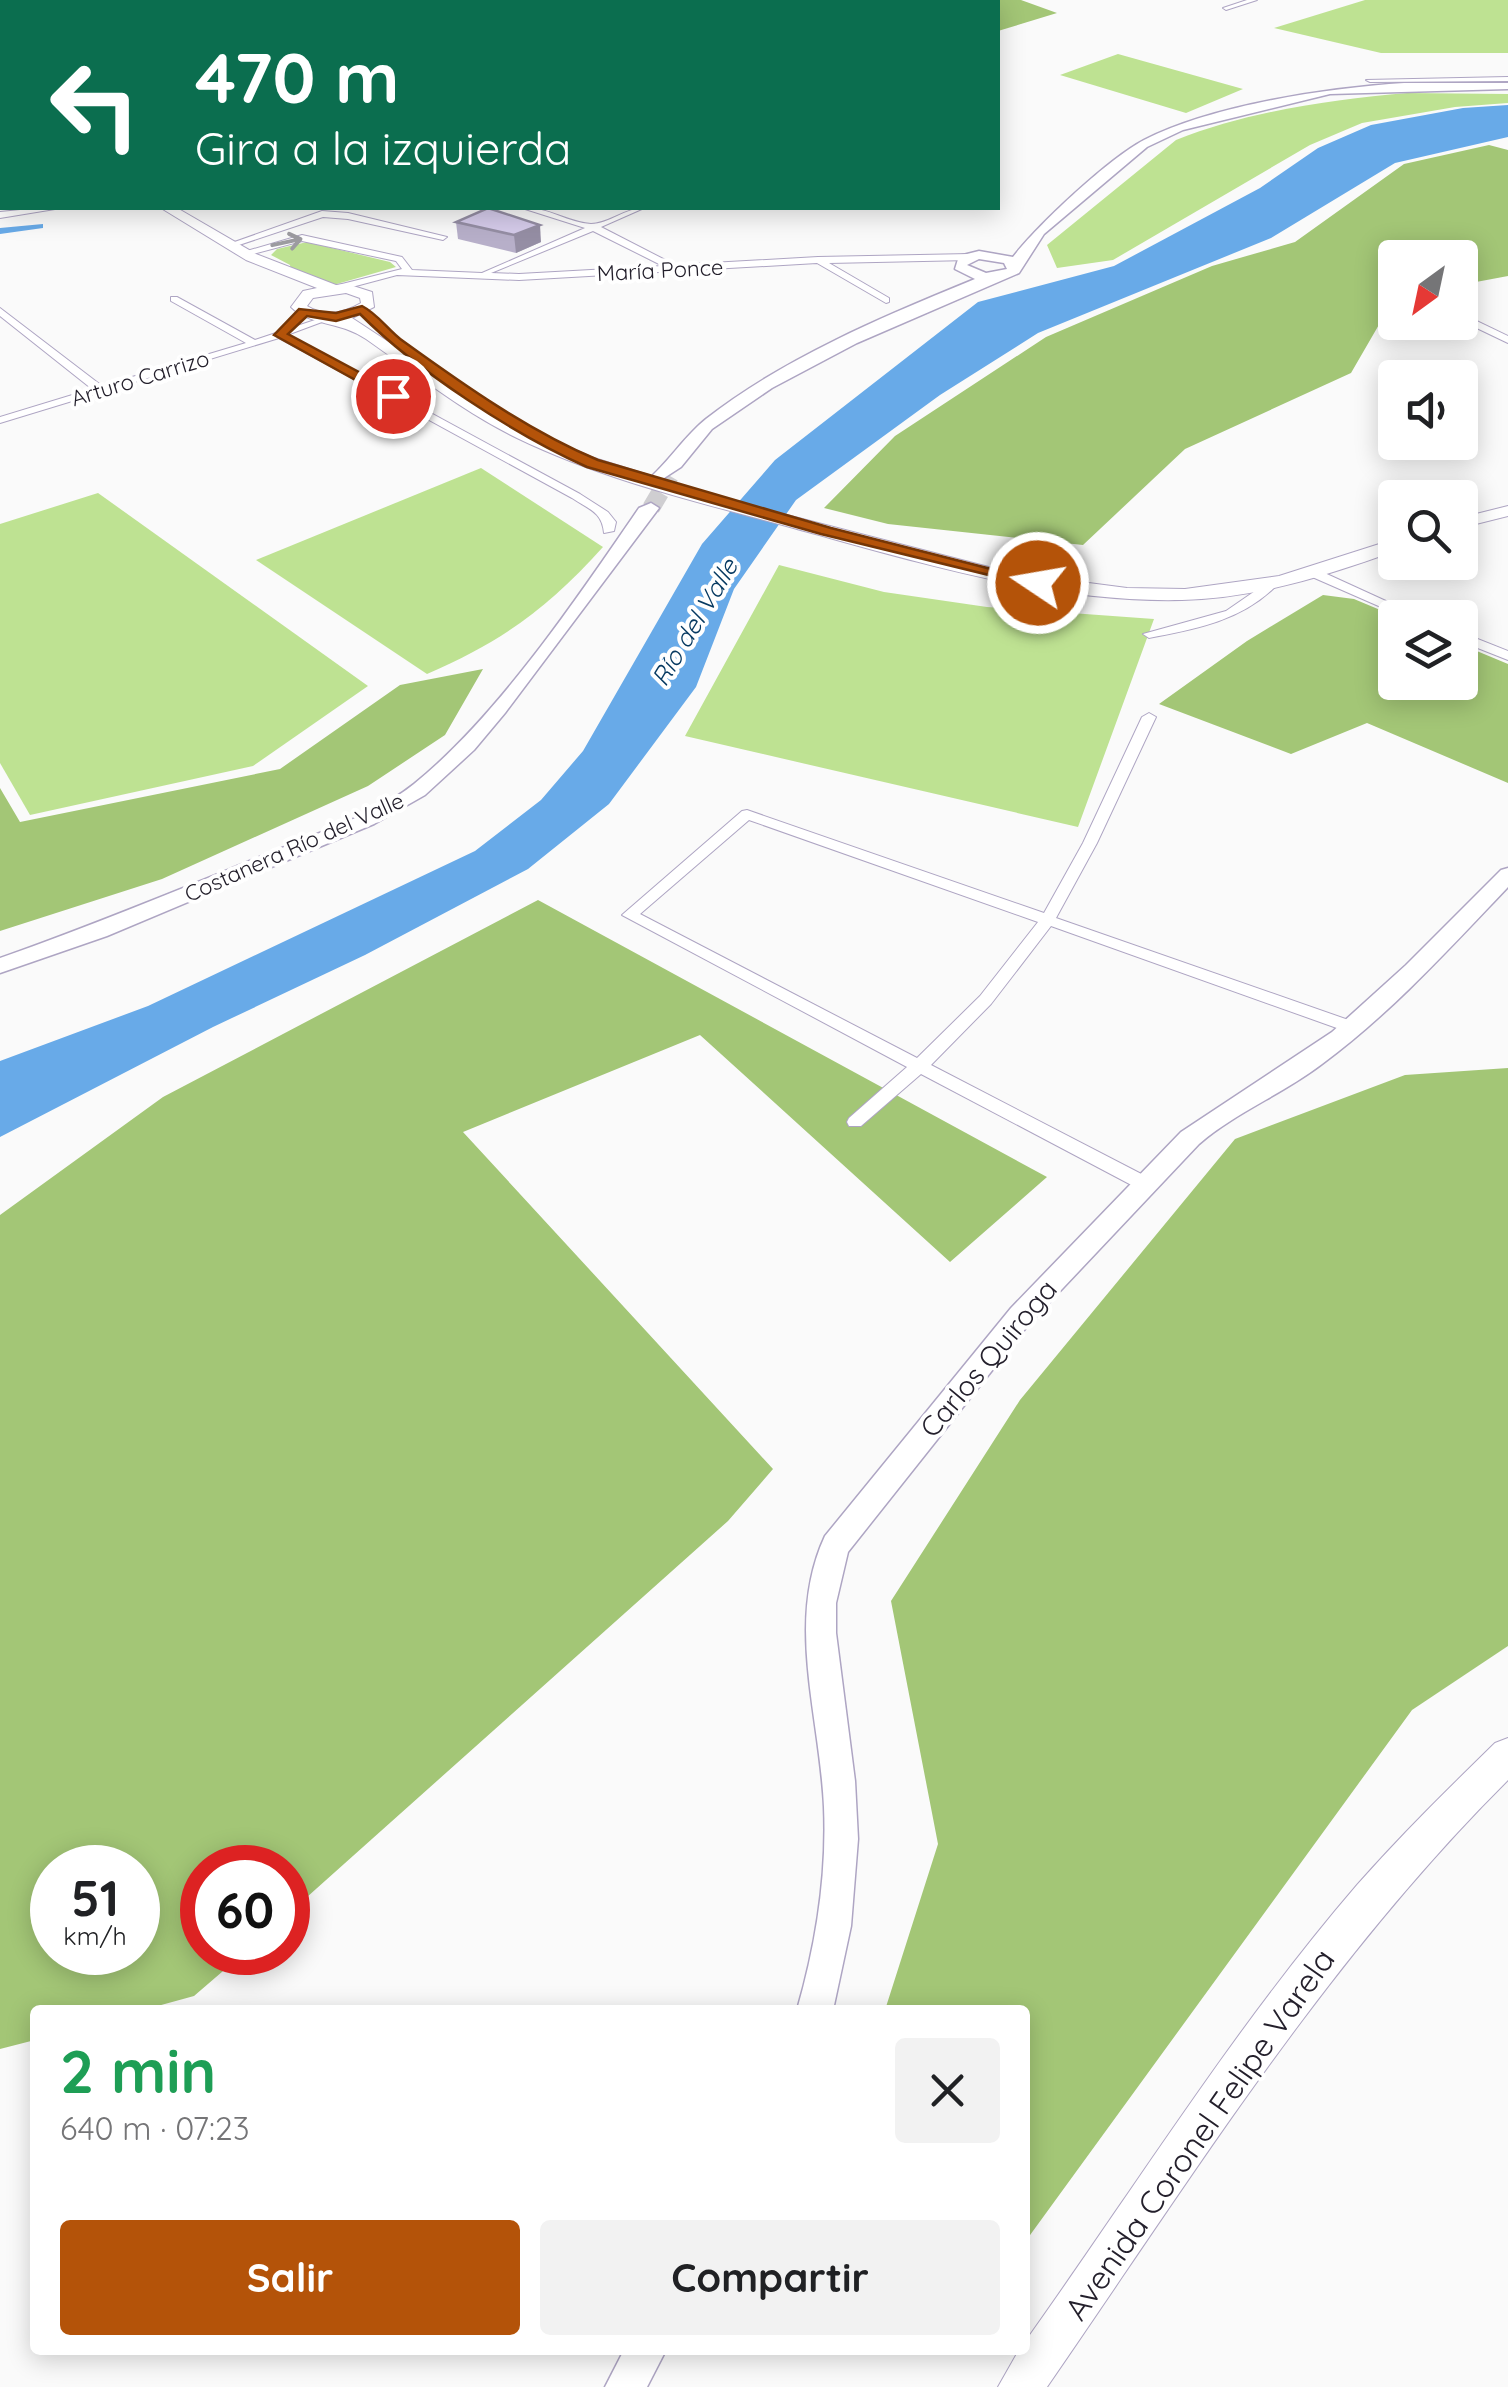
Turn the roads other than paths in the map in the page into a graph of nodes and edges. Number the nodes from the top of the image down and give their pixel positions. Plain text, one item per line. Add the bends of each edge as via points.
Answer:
1 (1254, 0) edge
2 (1226, 8) dead end
3 (1370, 80) dead end
4 (1508, 83) edge
5 (40, 210) edge
6 (171, 210) edge
7 (533, 210) edge
8 (635, 210) edge
9 (0, 215) edge
10 (593, 228) junction
11 (1040, 231) junction
12 (443, 237) dead end
13 (230, 244) junction
14 (248, 255) junction
15 (818, 260) junction
16 (968, 263) junction
17 (1014, 265) junction
18 (676, 269) junction
19 (410, 274) junction
20 (476, 276) junction
21 (996, 277) junction
22 (333, 288) junction
23 (174, 299) dead end
24 (886, 300) dead end
25 (364, 302) junction
26 (303, 305) junction
27 (0, 311) edge
28 (902, 316) junction
29 (330, 317) junction
30 (1478, 325) edge
31 (280, 335) junction
32 (1508, 340) edge
33 (254, 344) junction
34 (101, 391) junction
35 (0, 420) edge
36 (560, 449) junction
37 (669, 478) junction
38 (646, 509) tunnel mouth
39 (1508, 511) edge
40 (1478, 518) edge
41 (608, 531) dead end
42 (1378, 550) edge
43 (1314, 573) junction
44 (1270, 584) junction
45 (1378, 601) edge
46 (1148, 634) dead end
47 (1478, 644) edge
48 (1508, 656) edge
49 (1149, 717) dead end
50 (1508, 874) edge
51 (1048, 920) junction
52 (0, 966) edge
53 (1354, 1028) junction
54 (920, 1067) junction
55 (856, 1122) dead end
56 (1145, 1184) junction
57 (1508, 1755) edge
58 (817, 2005) edge
59 (643, 2355) edge
60 (625, 2387) edge
61 (1020, 2387) edge

1 - 2 street
3 - 4 street
4 - 11 main road via 1330,91 1178,128 1144,145
5 - 9 street
6 - 13 main road
7 - 10 street
8 - 10 street
10 - 18 street
10 - 20 street
11 - 16 main road
11 - 17 main road
12 - 13 street via 336,214
13 - 14 main road
14 -> 19 street via 289,239 316,239 399,259
14 - 22 main road
14 - 26 main road
15 - 16 street, María Ponce
15 - 18 street, María Ponce
15 - 24 street
16 - 17 main road via 1003,258
16 - 21 main road
16 - 28 main road
17 - 21 main road
18 - 20 street, María Ponce
19 - 20 street, María Ponce
19 - 22 street, María Ponce
19 - 25 street, María Ponce via 385,281
21 - 28 main road
22 - 25 main road
22 - 26 main road
23 - 33 street
25 - 29 main road
25 - 36 main road via 394,341
26 - 29 main road
26 - 31 street, Arturo Carrizo
27 - 34 street
28 - 37 main road via 730,408 699,432
29 - 31 street, Arturo Carrizo
29 - 36 main road via 356,324 520,433
30 - 32 street
31 - 33 street, Arturo Carrizo
31 - 41 street via 576,496 604,514
33 - 34 street, Arturo Carrizo
34 - 35 street, Arturo Carrizo
36 - 37 main road
37 - 44 main road via 826,531 1070,588 1172,593
38 - 52 main road, Costanera Río del Valle via 498,710 418,791 367,820
39 - 40 main road
42 - 43 main road
43 - 44 main road
43 - 45 street
44 - 46 street via 1236,612
47 - 48 street
49 - 51 street
50 - 53 main road, Carlos Quiroga
51 - 53 street
51 - 54 street via 989,996
51 - 54 street via 747,814 630,915
53 - 56 main road, Carlos Quiroga via 1205,1124
54 - 55 street
54 - 56 street
56 - 58 main road, Carlos Quiroga via 982,1360 864,1504 824,1573 821,1655 840,1786 841,1857
57 - 61 main road, Avenida Coronel Felipe Varela via 1385,1879 1269,2026
59 - 60 main road

